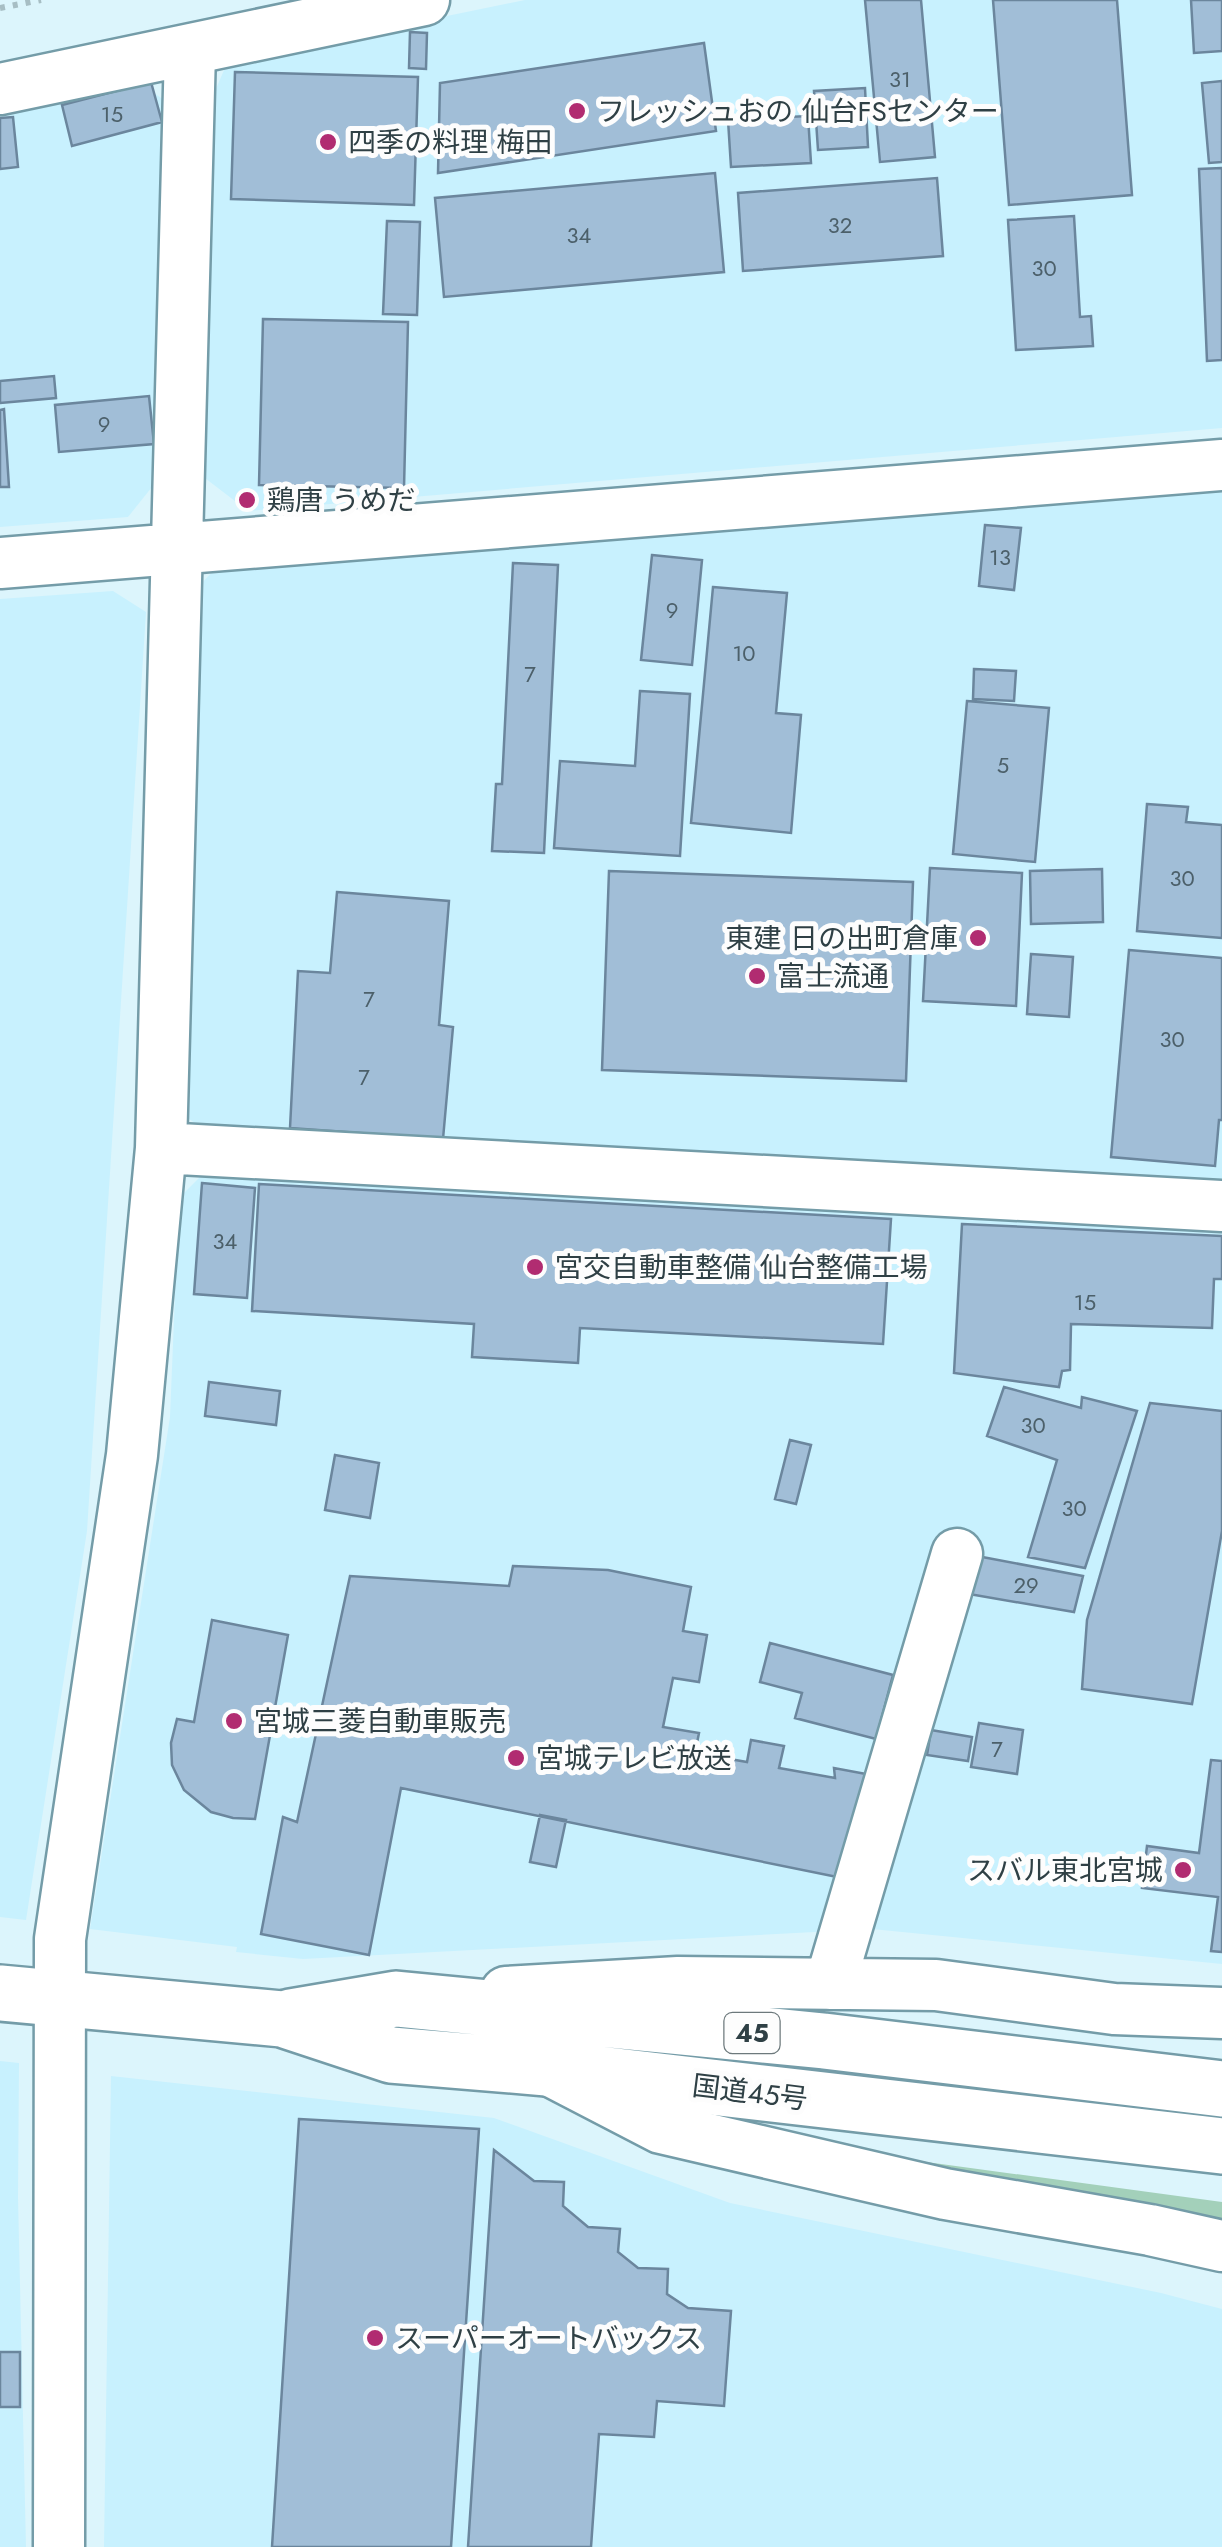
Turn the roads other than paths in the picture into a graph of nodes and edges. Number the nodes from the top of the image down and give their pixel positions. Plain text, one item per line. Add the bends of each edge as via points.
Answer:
1 (424, 0) edge
2 (190, 51) junction
3 (0, 90) edge
4 (1222, 466) edge
5 (178, 549) junction
6 (0, 563) edge
7 (161, 1148) junction
8 (1222, 1206) edge
9 (957, 1554) dead end
10 (830, 1984) junction
11 (0, 1993) edge
12 (396, 1998) junction
13 (60, 1999) junction
14 (1222, 2014) edge
15 (282, 2019) junction
16 (1222, 2055) edge
17 (1030, 2066) junction
18 (546, 2068) junction
19 (1222, 2089) edge
20 (1026, 2124) junction
21 (1222, 2146) edge
22 (1222, 2175) edge
23 (1222, 2246) edge
24 (60, 2547) edge

1 - 2 street
2 - 3 street
2 - 5 street
4 - 5 street
5 - 6 street
5 - 7 street
7 - 8 street
7 - 13 street via 132,1455 60,1939
9 - 10 street
10 - 12 street via 678,1982
10 - 14 street via 936,1985 1114,2009
11 - 13 highway, 国道45号 / 45
12 - 15 highway, 国道45号 / 45
12 - 17 highway, 国道45号 / 45
13 - 15 highway, 国道45号 / 45
13 - 24 street
15 - 18 highway, 国道45号 / 45 via 391,2054
16 - 17 highway via 1102,2067
17 - 19 highway, 国道45号 / 45
18 - 20 highway, 国道45号 / 45
18 - 23 street via 661,2128 945,2194
20 - 21 highway, 国道45号 / 45
20 - 22 highway

